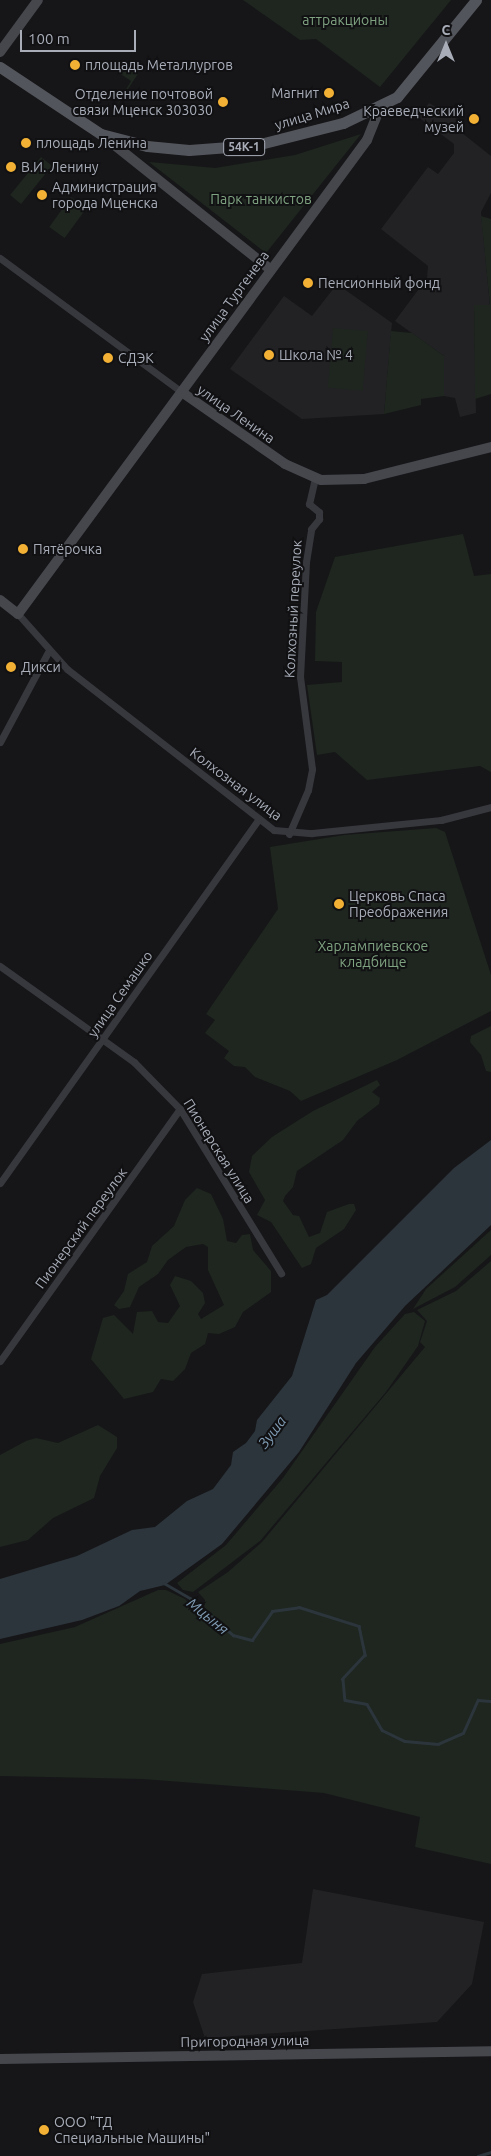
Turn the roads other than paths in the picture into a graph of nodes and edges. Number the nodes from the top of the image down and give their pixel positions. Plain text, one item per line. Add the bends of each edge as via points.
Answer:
1 (38, 0) edge
2 (476, 0) edge
3 (0, 52) edge
4 (0, 67) edge
5 (381, 106) junction
6 (101, 134) junction
7 (0, 258) edge
8 (271, 270) junction
9 (183, 393) junction
10 (491, 447) edge
11 (315, 479) junction
12 (0, 600) edge
13 (18, 614) junction
14 (48, 652) junction
15 (0, 742) edge
16 (491, 806) edge
17 (259, 819) junction
18 (288, 834) junction
19 (0, 966) edge
20 (104, 1040) junction
21 (180, 1109) junction
22 (0, 1183) edge
23 (281, 1273) dead end
24 (0, 1361) edge
25 (491, 2051) edge
26 (0, 2059) edge

1 - 3 main road
2 - 5 main road, улица Тургенева / 54К-1 via 417,76
4 - 6 main road, улица Мира / 54К-1
5 - 6 main road, улица Мира / 54К-1 via 288,139 221,149 152,147
5 - 8 main road, улица Тургенева via 366,140
6 - 8 main road, улица Мира
7 - 9 street, улица Ленина
8 - 9 main road, улица Тургенева
9 - 11 main road, улица Ленина via 285,464
9 - 13 main road, улица Тургенева
10 - 11 main road, улица Ленина via 364,479 334,482
11 - 18 street, Колхозный переулок via 309,504 319,512 319,519 311,529 306,562 300,677 312,769 308,790
12 - 13 main road
13 - 14 street, Колхозная улица
14 - 15 street
14 - 17 street, Колхозная улица
16 - 18 street, Колхозная улица via 441,820
17 - 18 street, Колхозная улица via 274,830
17 - 20 street, улица Семашко
19 - 20 street, Пионерская улица
20 - 21 street, Пионерская улица via 134,1062
20 - 22 street, улица Семашко
21 - 23 street, Пионерская улица
21 - 24 street, Пионерский переулок
25 - 26 main road, Пригородная улица

